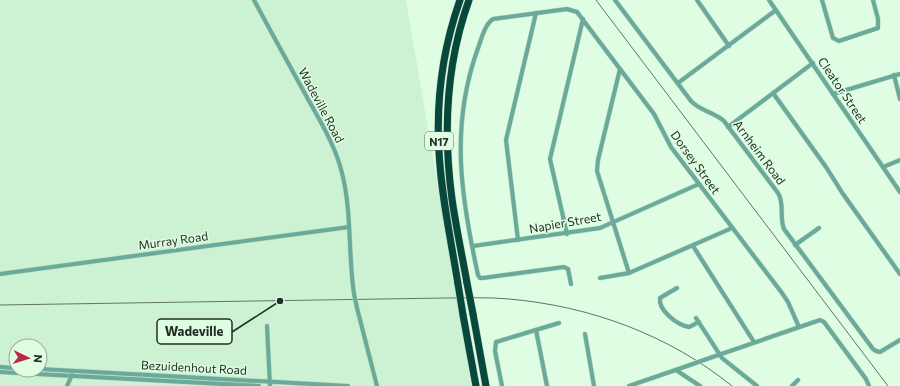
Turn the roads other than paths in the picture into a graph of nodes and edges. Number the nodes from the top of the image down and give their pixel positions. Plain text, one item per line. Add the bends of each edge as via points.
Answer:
1 (254, 0) edge
2 (460, 0) edge
3 (469, 0) edge
4 (615, 0) edge
5 (697, 0) edge
6 (769, 0) edge
7 (822, 0) edge
8 (873, 0) edge
9 (776, 10) junction
10 (536, 13) junction
11 (583, 19) junction
12 (729, 46) junction
13 (813, 63) junction
14 (620, 69) junction
15 (900, 74) edge
16 (894, 75) junction
17 (678, 83) junction
18 (774, 93) junction
19 (833, 94) junction
20 (900, 99) edge
21 (728, 127) junction
22 (900, 160) edge
23 (883, 167) junction
24 (699, 184) junction
25 (900, 192) edge
26 (613, 223) junction
27 (349, 226) junction
28 (732, 228) junction
29 (819, 228) dead end
30 (567, 234) junction
31 (518, 240) junction
32 (795, 245) junction
33 (473, 246) junction
34 (693, 246) junction
35 (629, 273) junction
36 (0, 274) edge
37 (900, 274) edge
38 (600, 278) dead end
39 (571, 284) dead end
40 (677, 288) dead end
41 (559, 323) dead end
42 (267, 326) dead end
43 (798, 327) junction
44 (536, 330) junction
45 (585, 334) dead end
46 (900, 340) edge
47 (754, 342) junction
48 (720, 354) junction
49 (0, 367) edge
50 (8, 367) edge
51 (48, 369) edge
52 (676, 370) junction
53 (73, 371) junction
54 (0, 372) edge
55 (8, 373) edge
56 (111, 373) junction
57 (48, 375) edge
58 (72, 376) junction
59 (111, 378) junction
60 (156, 378) junction
61 (232, 380) junction
62 (645, 380) junction
63 (798, 380) dead end
64 (270, 384) edge
65 (232, 385) junction
66 (326, 385) edge
67 (68, 386) edge
68 (259, 386) edge
69 (348, 386) edge
70 (377, 386) edge
71 (476, 386) edge
72 (486, 386) edge
73 (502, 386) edge
74 (547, 386) edge
75 (594, 386) edge
76 (629, 386) edge
77 (646, 386) edge
78 (700, 386) edge
79 (757, 386) edge
80 (792, 386) edge
81 (869, 386) edge

1 - 27 street, Wadeville Road via 337,157 343,178
2 - 71 highway, N17, bridge via 446,50 438,122 441,174
3 - 72 highway, N17, bridge via 451,73 447,124 448,151 452,199
4 - 17 street, Arnheim Road
5 - 12 street
6 - 9 street, Cleator Street
7 - 8 street via 832,35 839,41 879,27
9 - 12 street
9 - 13 street, Cleator Street
10 - 11 street, Dorsey Street via 567,9 574,10
10 - 31 street via 506,140
10 - 33 street via 491,20 472,67 462,111 461,175
11 - 14 street, Dorsey Street
11 - 30 street via 550,159
12 - 17 street
13 - 18 street
13 - 19 street, Cleator Street
14 - 24 street, Dorsey Street via 654,114 671,147
14 - 26 street via 597,168
15 - 16 street
16 - 19 street
16 - 20 street
17 - 21 street, Arnheim Road via 694,104 721,118
18 - 21 street
18 - 37 street
19 - 23 street, Cleator Street
21 - 32 street, Arnheim Road via 780,196 783,226
22 - 23 street
23 - 25 street, Cleator Street
24 - 26 street, Napier Street
24 - 28 street, Dorsey Street
26 - 30 street, Napier Street
26 - 35 street
27 - 36 street, Murray Road
27 - 70 street, Wadeville Road, bridge via 354,294
28 - 34 street
28 - 43 street, Dorsey Street via 785,298
29 - 32 street
30 - 31 street, Napier Street
31 - 33 street, Napier Street
32 - 46 street, Arnheim Road via 875,350 882,351
33 - 39 street via 478,275 481,278 564,267 568,269
34 - 35 street
34 - 47 street
35 - 38 street
40 - 48 street via 660,298 670,318 680,325 689,327 697,320
41 - 44 street
42 - 64 street
43 - 47 street
43 - 81 street via 822,320
44 - 73 street via 499,340 496,344
44 - 74 street
45 - 75 street
47 - 48 street
48 - 52 street, bridge
48 - 79 street via 725,361
49 - 50 street
51 - 53 street, Bezuidenhout Road
52 - 62 street
52 - 78 street
53 - 56 street, Bezuidenhout Road
53 - 58 street
54 - 55 street, Bezuidenhout Road
56 - 59 street
56 - 60 street, Bezuidenhout Road
57 - 58 street, Bezuidenhout Road
58 - 59 street, Bezuidenhout Road
58 - 67 street
59 - 60 street, Bezuidenhout Road
60 - 61 street, Bezuidenhout Road
60 - 65 street, Bezuidenhout Road
61 - 64 street, Bezuidenhout Road
61 - 65 street
62 - 76 street
62 - 77 street
63 - 80 street
64 - 66 street, Bezuidenhout Road
65 - 68 street, Bezuidenhout Road
66 - 69 street, Bezuidenhout Road

